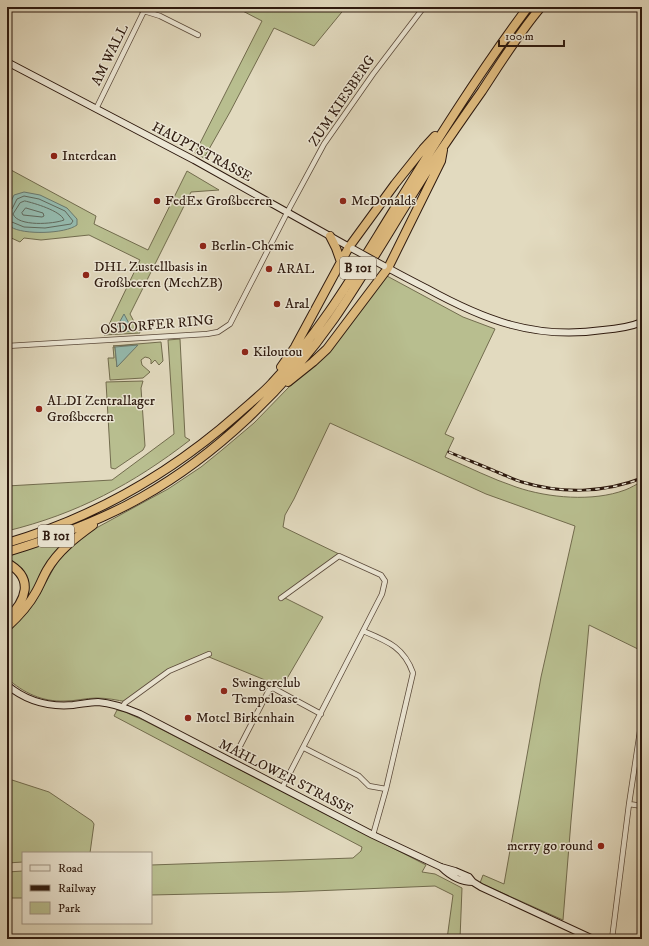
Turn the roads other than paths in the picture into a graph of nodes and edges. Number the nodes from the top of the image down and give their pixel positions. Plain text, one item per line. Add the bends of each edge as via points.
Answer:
1 (135, 7) edge
2 (424, 7) edge
3 (528, 7) edge
4 (541, 7) edge
5 (144, 11) junction
6 (198, 34) dead end
7 (7, 62) edge
8 (96, 109) junction
9 (444, 128) junction
10 (443, 148) junction
11 (287, 213) junction
12 (330, 236) junction
13 (351, 248) junction
14 (341, 262) junction
15 (386, 267) junction
16 (642, 322) edge
17 (7, 346) edge
18 (278, 388) junction
19 (257, 398) junction
20 (104, 517) junction
21 (24, 538) junction
22 (7, 539) edge
23 (7, 543) edge
24 (7, 552) edge
25 (7, 563) edge
26 (281, 598) dead end
27 (7, 618) edge
28 (7, 627) edge
29 (363, 631) junction
30 (209, 654) dead end
31 (7, 684) edge
32 (123, 706) junction
33 (321, 714) junction
34 (642, 718) edge
35 (641, 730) edge
36 (239, 748) dead end
37 (304, 748) junction
38 (282, 788) junction
39 (386, 789) junction
40 (629, 804) junction
41 (642, 806) edge
42 (372, 835) junction
43 (593, 939) edge
44 (612, 939) edge

1 - 5 street, AM WALL
2 - 11 street, ZUM KIESBERG via 324,144
3 - 9 highway, B 101
4 - 10 highway, B 101
5 - 6 street, AM WALL
5 - 8 street, AM WALL
7 - 8 street, HAUPTSTRASSE
8 - 11 street, HAUPTSTRASSE
9 - 13 highway via 423,148 395,184
9 - 19 highway, B 101 via 327,315 296,356
10 - 15 highway via 441,161
10 - 18 highway, B 101 via 333,320
11 - 12 street, HAUPTSTRASSE
11 - 17 street, OSDORFER RING via 230,324 218,332
12 - 13 street, HAUPTSTRASSE
12 - 14 highway
13 - 14 highway
13 - 15 street, HAUPTSTRASSE, bridge
14 - 19 highway via 295,347
15 - 16 street, HAUPTSTRASSE via 472,312 524,329 588,332
15 - 18 highway via 327,349 303,371
18 - 20 highway, B 101 via 262,405 196,461 143,497
19 - 21 highway, B 101 via 176,464 136,488 80,516
20 - 24 highway, B 101
20 - 28 highway via 78,534 61,551 46,570 30,603
21 - 22 highway
21 - 23 highway, B 101
25 - 27 highway via 21,574 25,589 20,605
26 - 29 street via 339,556 381,575 385,581 382,594
29 - 33 street
29 - 39 street via 392,644 411,665 413,673
30 - 32 street via 169,671
31 - 32 street, MAHLOWER STRASSE via 26,698 49,705 98,702
32 - 38 street, MAHLOWER STRASSE
33 - 36 street via 273,688 269,690
33 - 37 street
34 - 35 street
35 - 40 street
37 - 38 street
37 - 39 street via 359,776 369,786
38 - 42 street, MAHLOWER STRASSE
39 - 42 street
40 - 41 street
40 - 44 street
42 - 43 street, MAHLOWER STRASSE via 469,877 473,882

